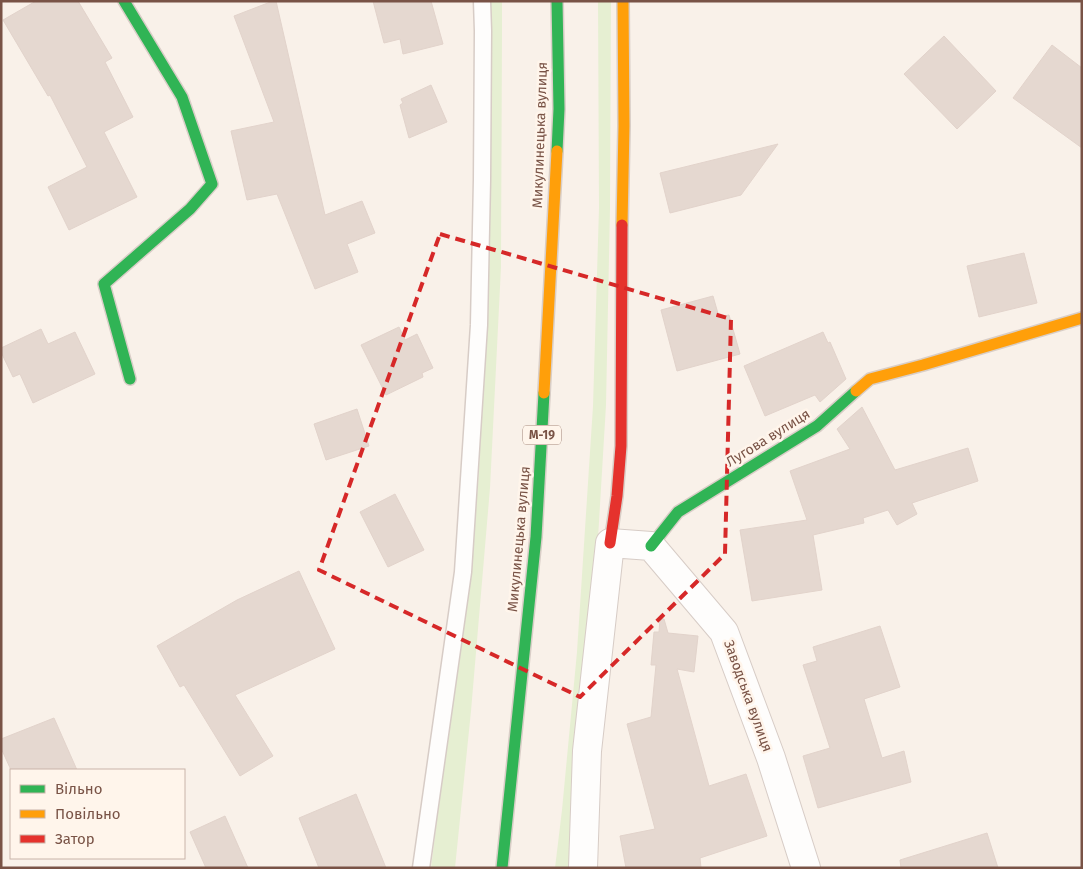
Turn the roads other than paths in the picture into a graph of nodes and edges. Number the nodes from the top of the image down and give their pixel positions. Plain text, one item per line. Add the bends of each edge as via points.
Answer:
1 (124, 1) edge
2 (482, 1) edge
3 (557, 1) edge
4 (623, 1) edge
5 (1082, 318) edge
6 (130, 380) dead end
7 (610, 543) junction
8 (652, 546) junction
9 (421, 868) edge
10 (502, 868) edge
11 (583, 868) edge
12 (806, 868) edge

1 - 6 main road via 182,98 212,184 190,209 104,284
2 - 9 lane via 479,325 463,572
3 - 10 main road, Микулинецька вулиця / М-19 via 559,109 536,537
4 - 7 main road via 621,446
5 - 8 main road, Лугова вулиця via 870,379 817,426 678,512
7 - 8 street
7 - 11 street via 587,751
8 - 12 street, Заводська вулиця via 724,632 771,758

